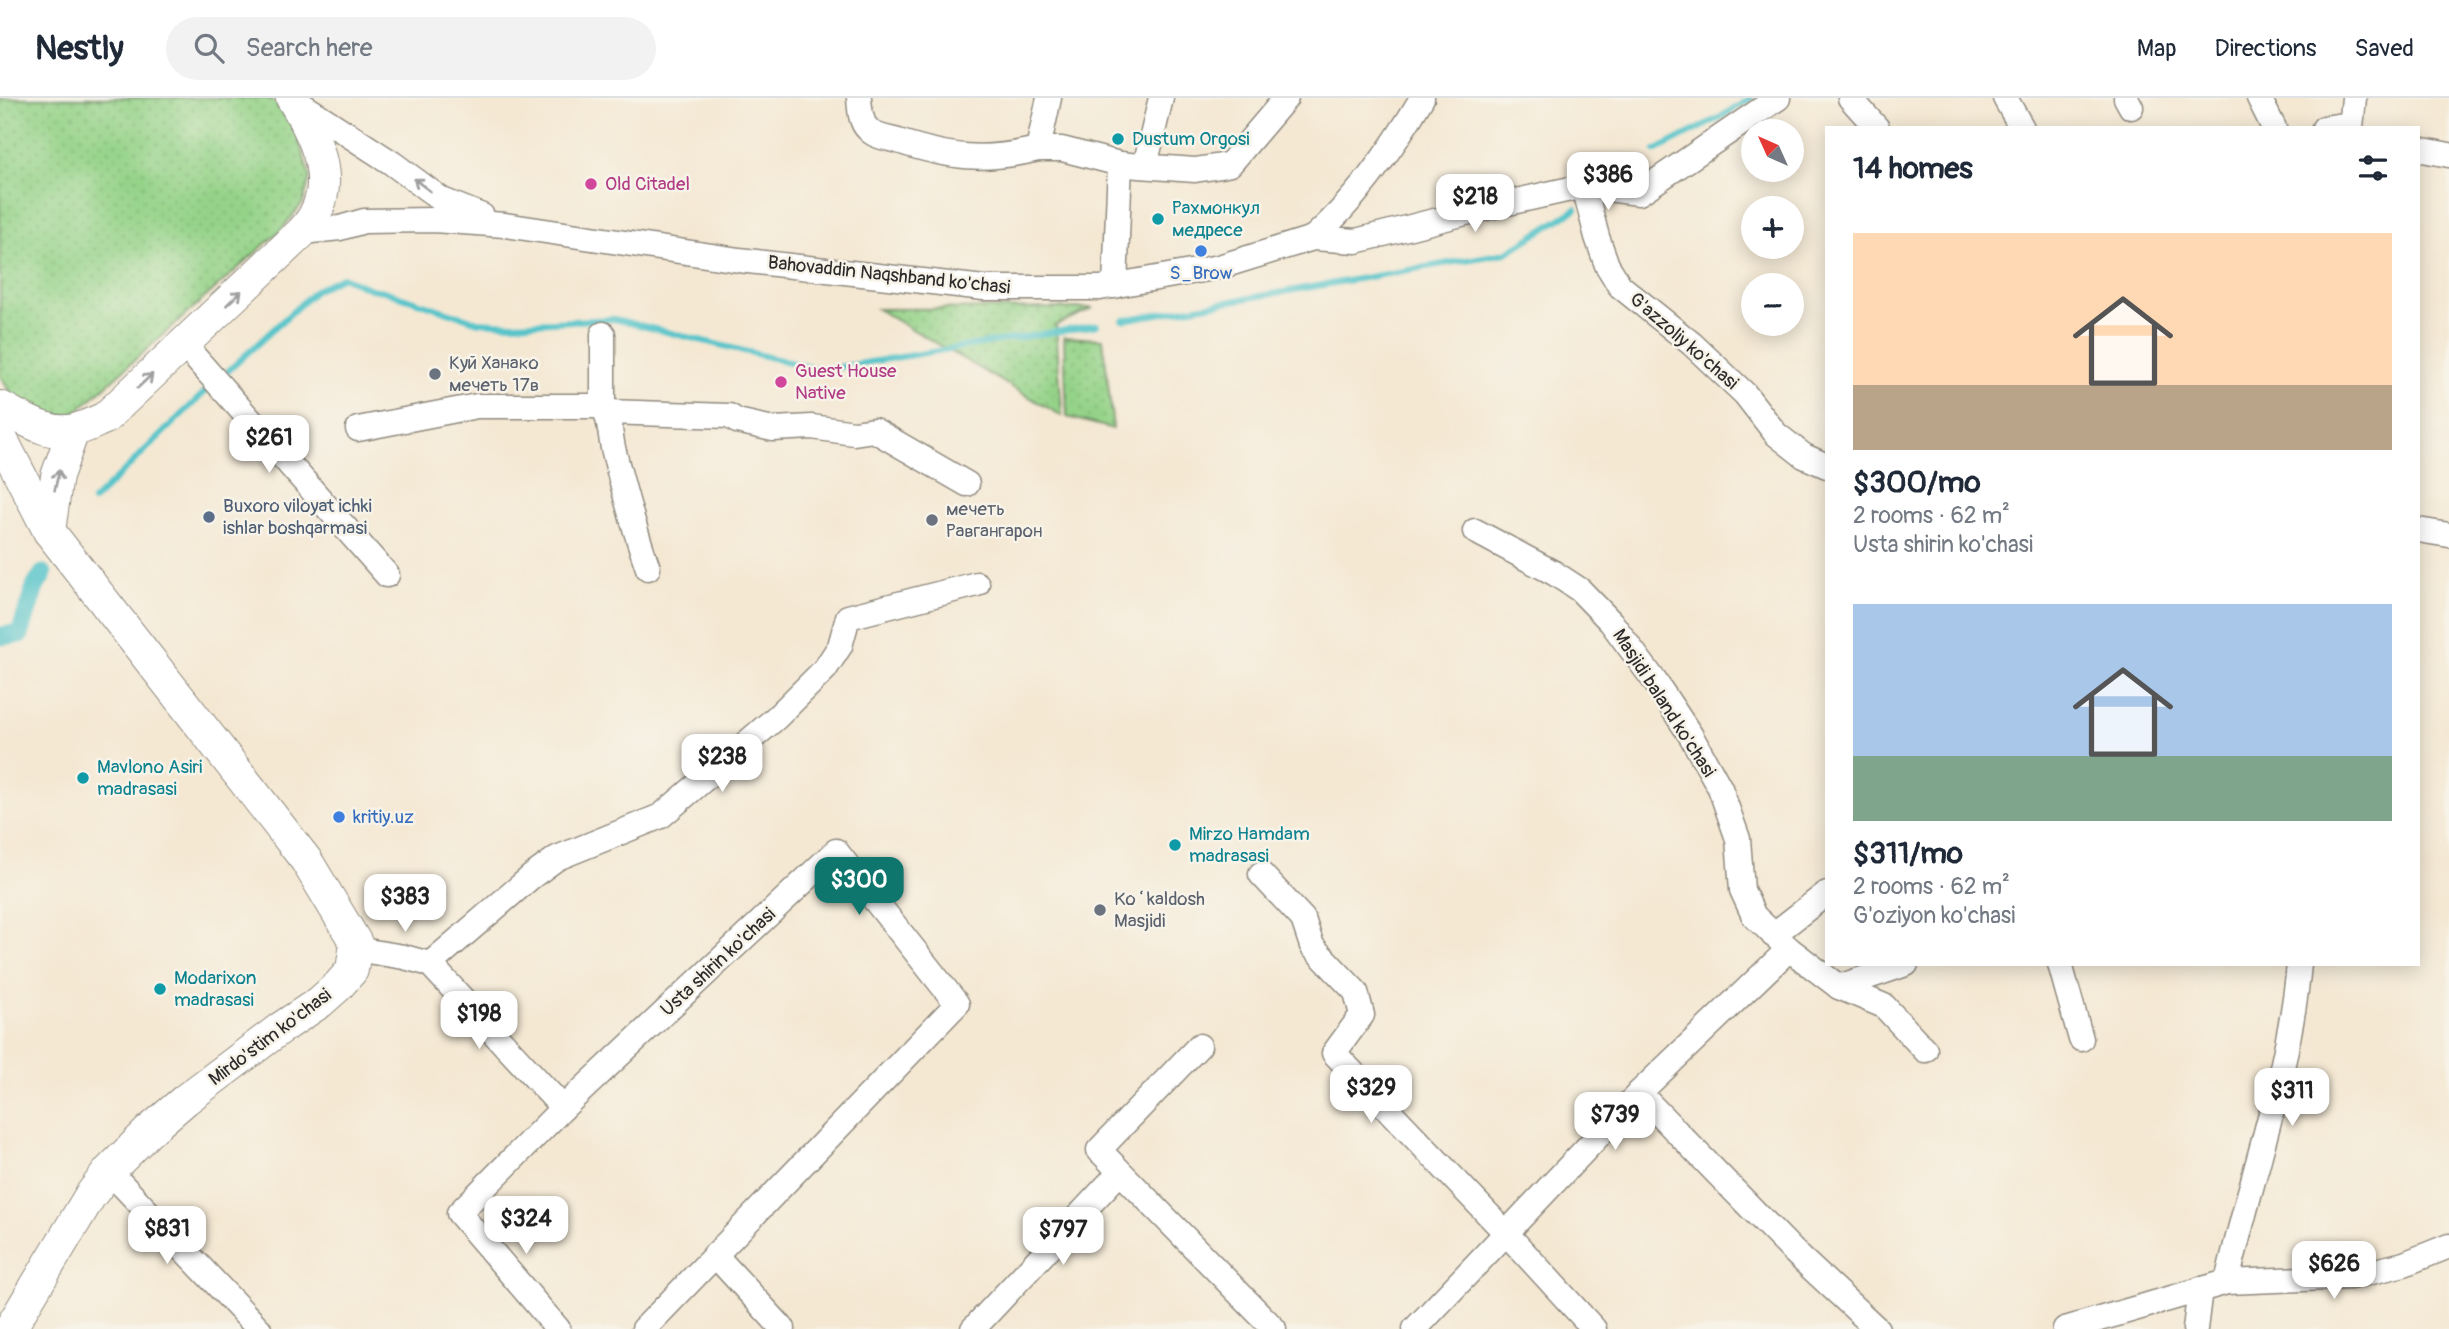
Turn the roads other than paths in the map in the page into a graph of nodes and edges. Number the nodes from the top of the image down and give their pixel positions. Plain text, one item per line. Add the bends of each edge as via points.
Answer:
1 (292, 98) edge
2 (859, 98) edge
3 (1049, 98) edge
4 (1161, 98) edge
5 (1286, 98) edge
6 (1422, 98) edge
7 (1778, 98) edge
8 (1850, 98) edge
9 (2005, 98) edge
10 (2259, 98) edge
11 (2354, 98) edge
12 (1875, 126) edge
13 (2021, 126) edge
14 (2273, 126) edge
15 (2351, 126) edge
16 (1038, 149) junction
17 (2420, 149) edge
18 (2449, 155) edge
19 (1120, 164) junction
20 (1146, 166) junction
21 (1584, 186) junction
22 (505, 225) junction
23 (302, 232) junction
24 (1313, 239) junction
25 (1115, 286) junction
26 (603, 334) dead end
27 (184, 345) junction
28 (0, 407) edge
29 (605, 409) junction
30 (358, 429) dead end
31 (73, 430) junction
32 (0, 436) edge
33 (1825, 465) edge
34 (967, 484) dead end
35 (2420, 530) edge
36 (48, 531) junction
37 (1475, 531) dead end
38 (2449, 535) edge
39 (648, 568) dead end
40 (387, 575) dead end
41 (977, 584) dead end
42 (1261, 874) dead end
43 (1825, 895) edge
44 (1781, 942) junction
45 (356, 943) junction
46 (430, 964) junction
47 (1900, 966) edge
48 (2061, 966) edge
49 (2299, 966) edge
50 (1839, 987) junction
51 (2081, 1039) dead end
52 (1199, 1046) dead end
53 (1925, 1050) dead end
54 (1639, 1093) junction
55 (562, 1108) junction
56 (109, 1171) junction
57 (1119, 1173) junction
58 (1507, 1234) junction
59 (2449, 1246) edge
60 (715, 1255) junction
61 (2227, 1282) junction
62 (2200, 1289) junction
63 (10, 1329) edge
64 (258, 1329) edge
65 (558, 1329) edge
66 (644, 1329) edge
67 (783, 1329) edge
68 (973, 1329) edge
69 (1275, 1329) edge
70 (1415, 1329) edge
71 (1594, 1329) edge
72 (1877, 1329) edge
73 (2065, 1329) edge
74 (2195, 1329) edge

22 -> 1 street, Bahovaddin Naqshband ko'chasi via 442,200
1 - 23 main road via 309,125 323,175 316,213
2 - 16 street via 864,125 870,132 905,144 965,158
3 - 16 street
4 - 20 street
5 - 20 street via 1230,163 1195,170
6 - 24 street, Bahovaddin Naqshband ko'chasi via 1396,142 1336,218
7 - 21 street, Bahovaddin Naqshband ko'chasi via 1639,193
8 - 12 street
9 - 13 street
10 - 14 street
11 - 15 street
16 - 19 street via 1062,149
17 - 18 street
19 - 20 street
19 - 25 street
21 - 24 street, Bahovaddin Naqshband ko'chasi via 1356,241
21 - 33 street, G'azzoliy ko'chasi via 1607,265 1620,286 1745,394 1776,435
22 - 23 street, Bahovaddin Naqshband ko'chasi via 433,219 364,221
22 - 25 street, Bahovaddin Naqshband ko'chasi via 739,260 984,288
27 -> 23 main road
24 - 25 street, Bahovaddin Naqshband ko'chasi via 1219,267
26 - 29 street
31 -> 27 main road via 105,418
27 - 40 street
28 - 31 main road via 43,429
29 - 30 street via 477,406
29 - 34 street via 729,416 773,429 873,430
29 - 39 street
36 -> 31 main road via 57,476
32 - 36 main road
35 - 38 street
36 - 45 main road via 306,860
37 - 44 street, Masjidi baland ko'chasi via 1580,590 1611,622 1691,736 1720,788 1738,839 1742,890 1754,916
41 - 46 street via 848,617 840,646 825,669 777,717 661,816 557,859
42 - 58 street via 1303,919 1312,946 1356,992 1362,1015 1334,1054
43 - 44 street
44 - 50 street, Masjidi baland ko'chasi
44 - 54 street
45 - 46 street via 361,950
45 - 56 main road, Mirdo'stim ko'chasi via 352,970 338,986 185,1100
46 - 55 street
47 - 50 street
48 - 51 street
49 - 61 street via 2273,1110
50 - 53 street, Masjidi baland ko'chasi via 1884,1006
52 - 57 street via 1099,1150
54 - 58 street
54 - 72 street via 1792,1250
55 - 60 street, Usta shirin ko'chasi via 836,850 957,1004
55 - 65 street, Usta shirin ko'chasi via 458,1213
56 - 63 main road, Mirdo'stim ko'chasi
56 - 64 street
57 - 68 street
57 - 69 street
58 - 70 street
58 - 71 street
59 - 61 street via 2404,1264 2351,1277
60 - 66 street, Usta shirin ko'chasi
60 - 67 street
61 - 62 street
62 - 73 street
62 - 74 street

